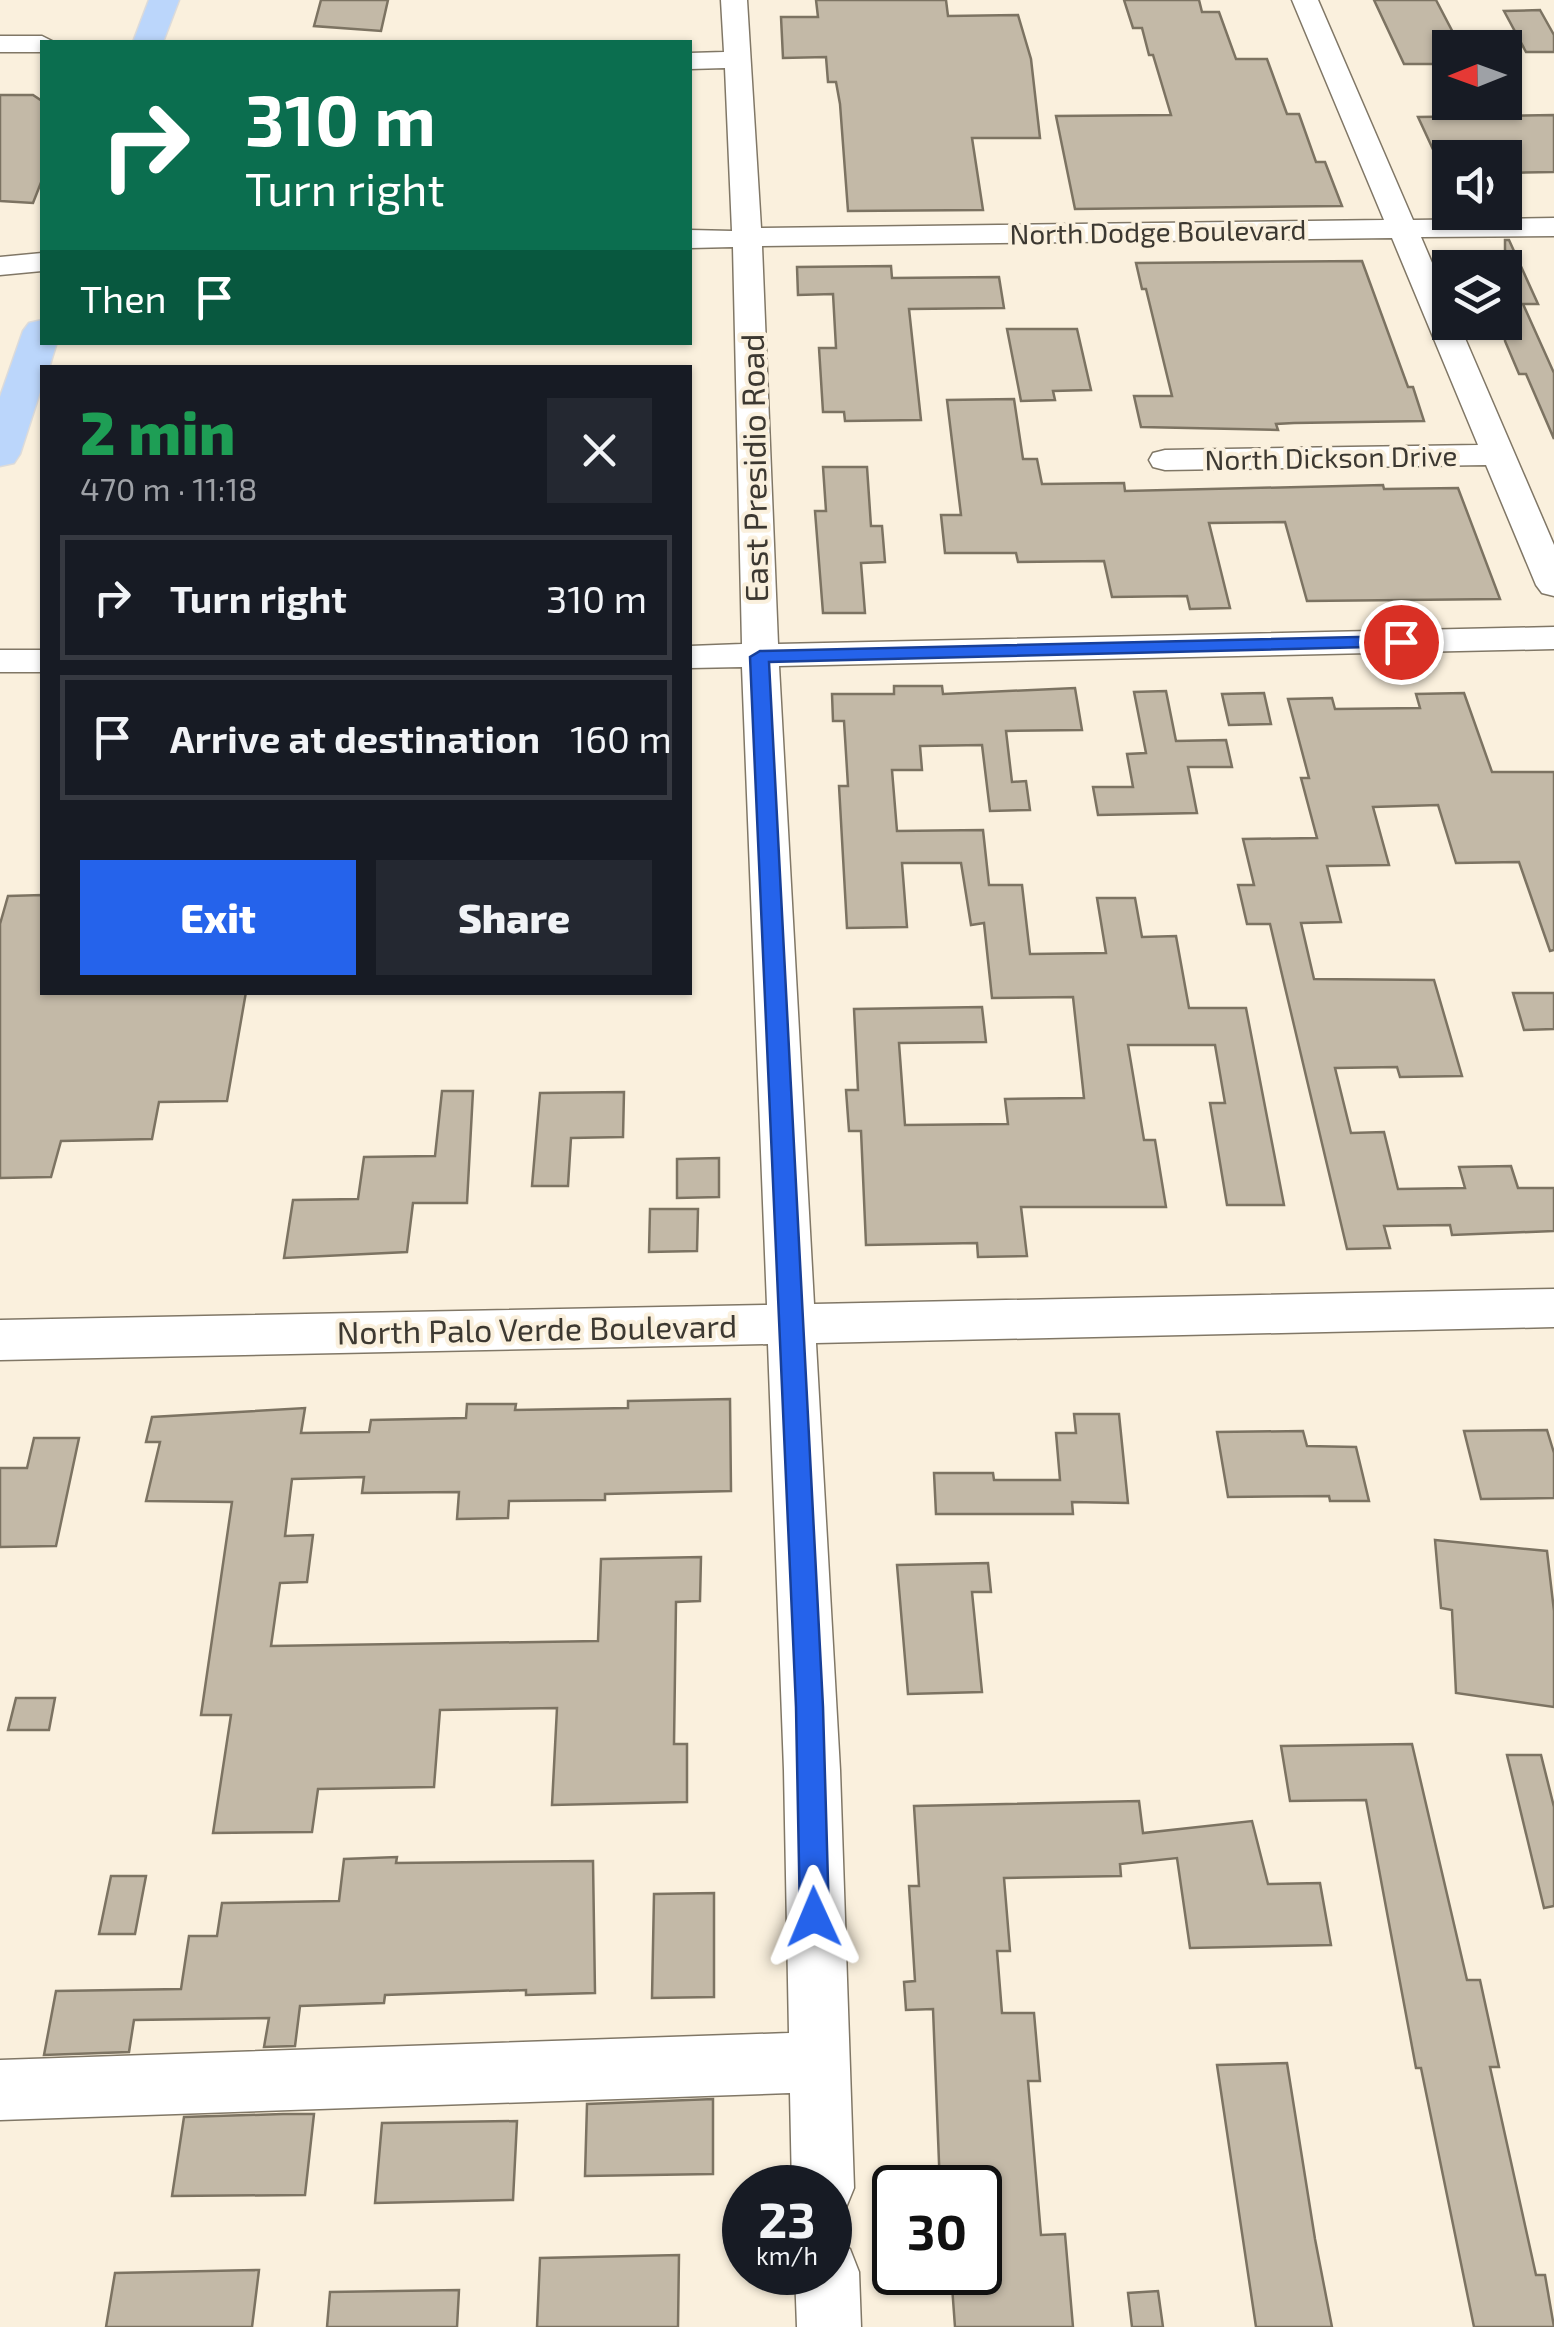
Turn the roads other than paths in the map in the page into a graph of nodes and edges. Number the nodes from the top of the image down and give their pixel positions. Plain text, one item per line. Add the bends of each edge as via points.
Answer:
1 (164, 0) edge
2 (734, 0) edge
3 (1306, 0) edge
4 (149, 40) edge
5 (0, 44) edge
6 (40, 44) edge
7 (737, 60) junction
8 (692, 61) edge
9 (1554, 227) edge
10 (1402, 229) junction
11 (747, 238) junction
12 (692, 239) edge
13 (40, 262) edge
14 (0, 266) edge
15 (40, 337) edge
16 (0, 454) edge
17 (1497, 455) junction
18 (1165, 460) dead end
19 (1554, 586) edge
20 (1554, 638) edge
21 (692, 657) edge
22 (760, 657) junction
23 (0, 661) edge
24 (40, 661) edge
25 (1554, 1308) edge
26 (792, 1324) junction
27 (0, 1340) edge
28 (818, 2062) junction
29 (0, 2090) edge
30 (823, 2165) edge
31 (827, 2295) edge
32 (828, 2327) edge

1 - 4 main road
2 - 7 street, East Presidio Road
3 - 10 street
5 - 6 street
7 - 8 street
7 - 11 street, East Presidio Road
9 - 10 street, North Dodge Boulevard
10 - 11 street, North Dodge Boulevard
10 - 17 street
11 - 12 street, North Dodge Boulevard
11 - 22 street, East Presidio Road
13 - 14 street
15 - 16 main road
17 - 18 street, North Dickson Drive
17 - 19 street
20 - 22 street
21 - 22 street
22 - 26 street, East Presidio Road
23 - 24 street
25 - 26 street, North Palo Verde Boulevard
26 - 27 street, North Palo Verde Boulevard
26 - 28 street, East Presidio Road
28 - 29 street
28 - 30 street, East Presidio Road
31 - 32 street

